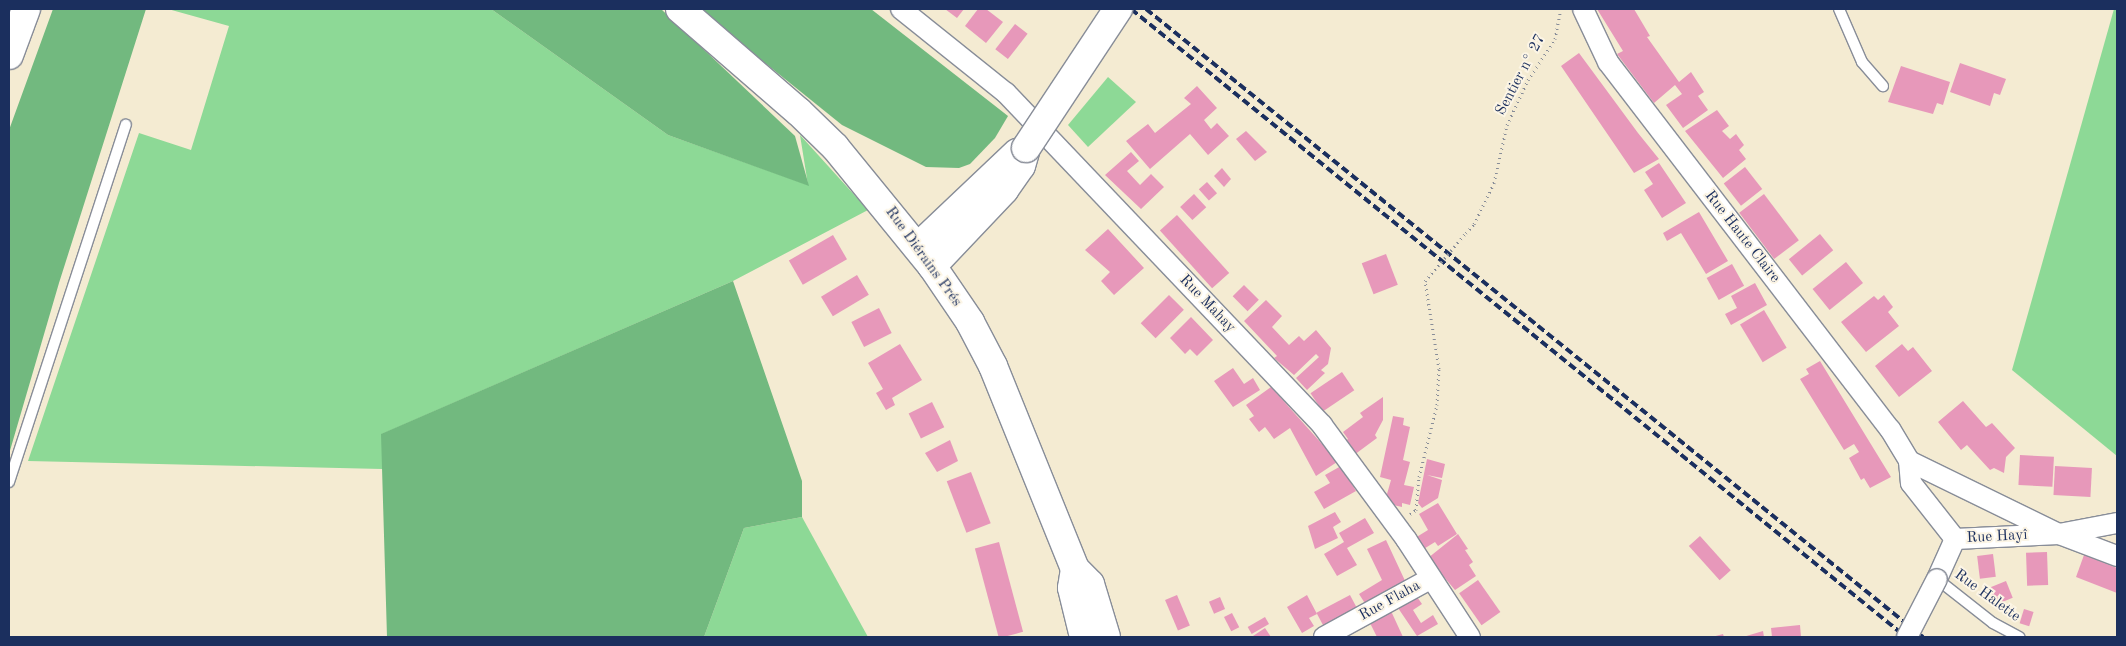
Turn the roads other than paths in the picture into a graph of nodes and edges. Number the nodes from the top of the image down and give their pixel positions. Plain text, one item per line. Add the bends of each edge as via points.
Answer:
1 (26, 9) edge
2 (680, 9) edge
3 (901, 9) edge
4 (1118, 9) edge
5 (1583, 9) edge
6 (1838, 9) edge
7 (9, 55) edge
8 (1883, 86) dead end
9 (126, 125) dead end
10 (925, 256) junction
11 (1910, 461) junction
12 (9, 482) edge
13 (2117, 523) edge
14 (2059, 534) junction
15 (1955, 539) junction
16 (2117, 556) edge
17 (1075, 569) junction
18 (1430, 579) junction
19 (1937, 579) junction
20 (1084, 637) edge
21 (1106, 637) edge
22 (1324, 637) edge
23 (1470, 637) edge
24 (1907, 637) edge
25 (2019, 637) edge

1 - 7 main road
2 - 10 main road, Rue Diérains Prés via 821,133
3 - 18 street, Rue Mahay via 1006,93 1322,425 1396,526
4 - 10 main road, bridge via 1019,157
5 - 11 street, Rue Haute Claire via 1608,62 1890,429
6 - 8 lane via 1862,62
9 - 12 lane
10 - 17 main road, Rue Diérains Prés via 970,322 992,366
11 - 14 street
11 - 15 street via 1911,482
13 - 14 street, Rue Hayî
14 - 15 street, Rue Hayî
14 - 16 street
15 - 19 street, Rue Hayî
17 - 20 main road, Rue Diérains Prés via 1072,588
17 - 21 main road, Rue Diérains Prés via 1090,584
18 - 22 street, Rue Flaha
18 - 23 street, Rue Mahay
19 - 24 street, Rue Hayî, bridge
19 - 25 lane, Rue Halette via 1993,623

